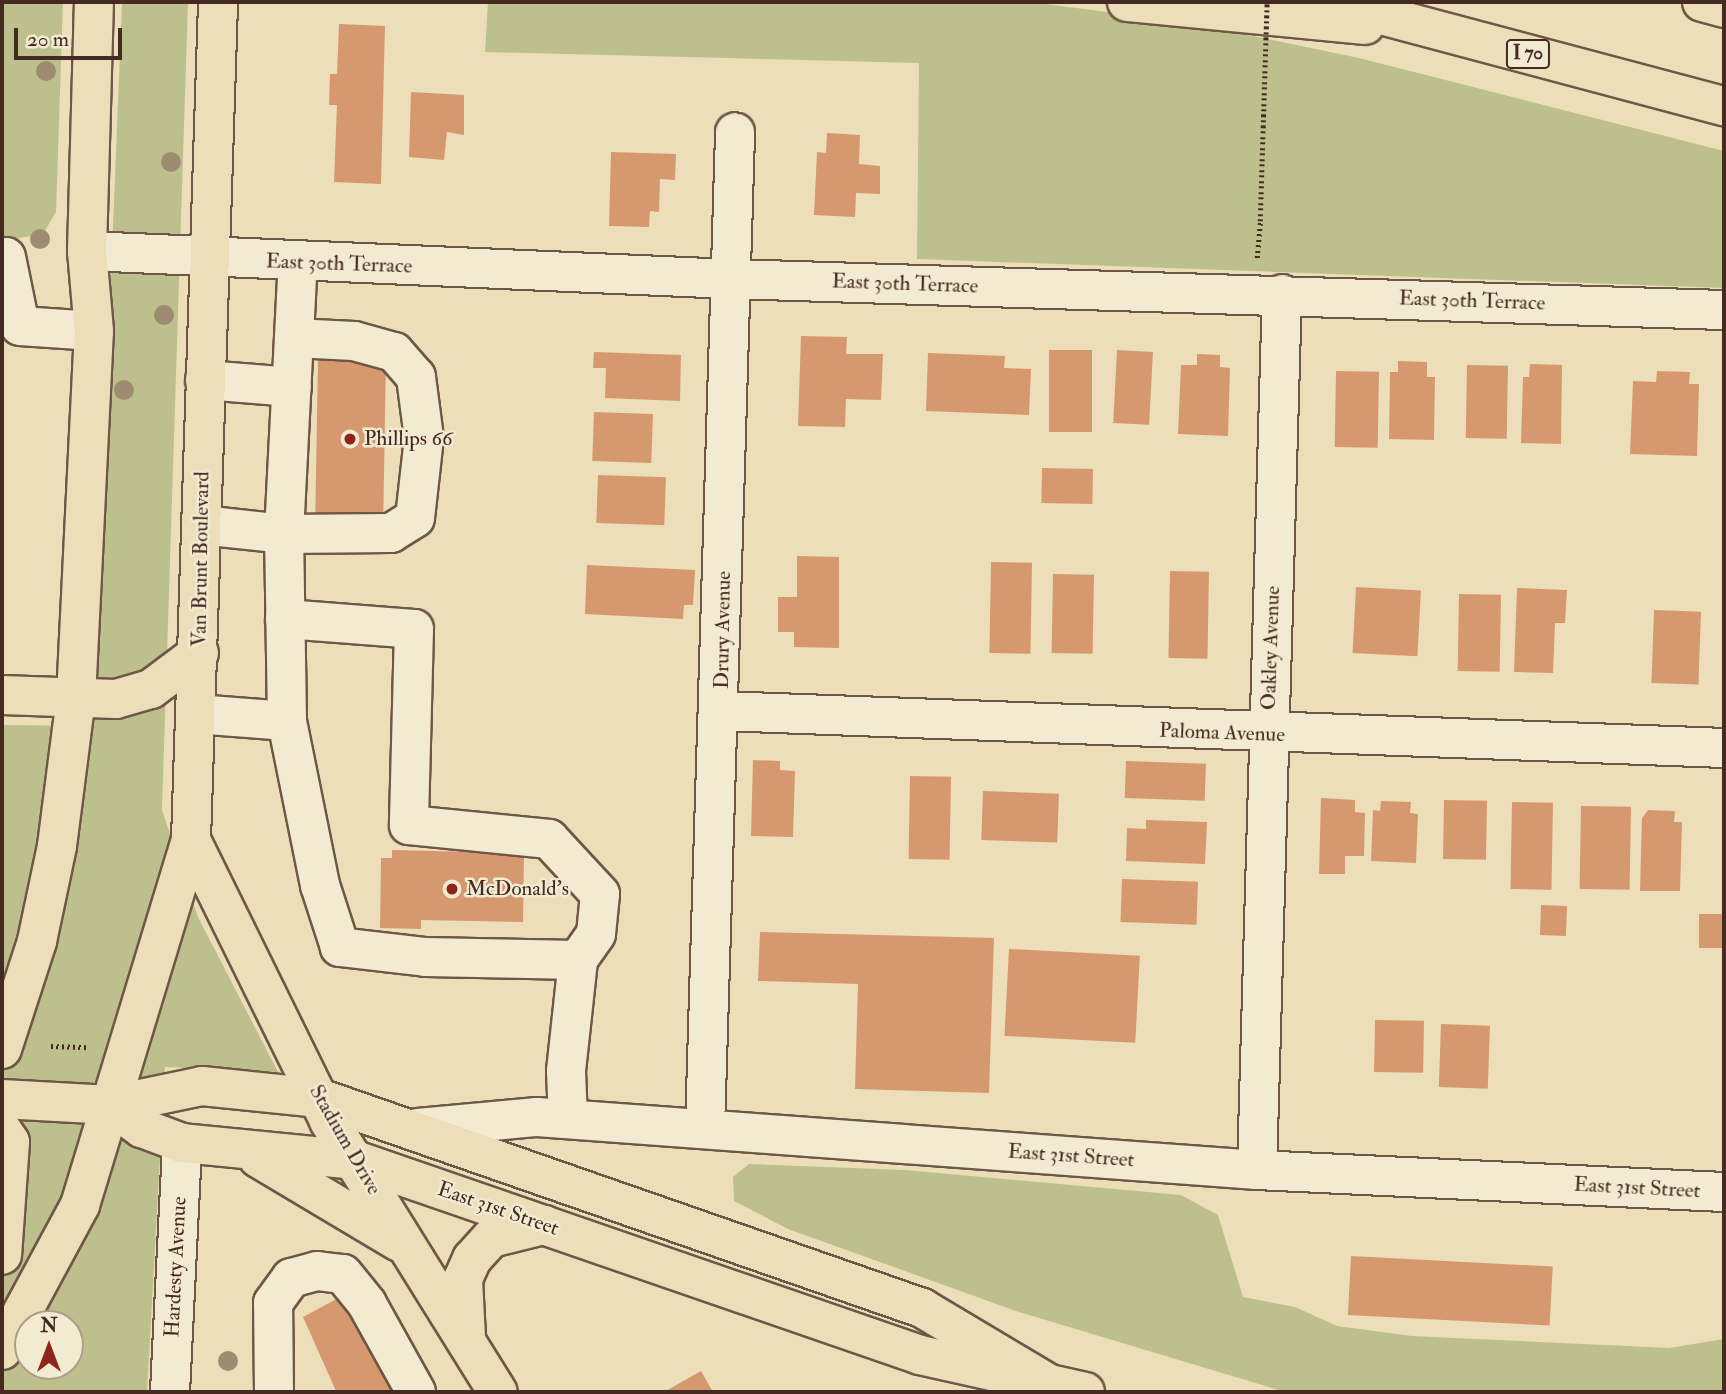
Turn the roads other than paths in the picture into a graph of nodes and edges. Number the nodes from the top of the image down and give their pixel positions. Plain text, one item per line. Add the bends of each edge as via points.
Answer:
1 (94, 2) edge
2 (218, 2) edge
3 (1127, 2) edge
4 (1332, 2) edge
5 (1702, 2) edge
6 (1724, 8) edge
7 (1442, 31) junction
8 (1724, 106) edge
9 (735, 132) dead end
10 (87, 251) junction
11 (6, 257) dead end
12 (208, 258) junction
13 (298, 262) junction
14 (731, 279) junction
15 (1282, 294) junction
16 (1724, 310) edge
17 (94, 331) junction
18 (294, 338) junction
19 (205, 380) junction
20 (292, 387) junction
21 (201, 525) junction
22 (284, 534) junction
23 (285, 619) junction
24 (198, 653) junction
25 (2, 695) edge
26 (76, 698) junction
27 (721, 711) junction
28 (196, 714) junction
29 (287, 721) junction
30 (1269, 735) junction
31 (1724, 748) edge
32 (191, 840) junction
33 (578, 960) junction
34 (2, 1049) edge
35 (319, 1098) junction
36 (2, 1099) edge
37 (111, 1105) junction
38 (568, 1119) junction
39 (418, 1128) junction
40 (705, 1128) junction
41 (2, 1130) edge
42 (182, 1143) junction
43 (251, 1154) junction
44 (355, 1160) junction
45 (1257, 1170) junction
46 (1724, 1192) edge
47 (545, 1225) junction
48 (407, 1247) junction
49 (2, 1255) edge
50 (467, 1343) junction
51 (2, 1350) edge
52 (1046, 1382) junction
53 (283, 1384) edge
54 (170, 1392) edge
55 (415, 1392) edge
56 (498, 1392) edge
57 (1084, 1392) edge

1 - 10 main road
2 - 12 main road, Van Brunt Boulevard
3 - 7 main road
4 - 7 main road, I 70
5 - 6 main road
7 - 8 main road, I 70
9 - 14 street, Drury Avenue
10 - 12 street, East 30th Terrace
10 - 17 main road
11 - 17 street via 20,326
12 - 13 street, East 30th Terrace
12 - 19 main road, Van Brunt Boulevard
13 - 14 street, East 30th Terrace
13 - 18 street
14 - 15 street, East 30th Terrace
14 - 27 street, Drury Avenue
15 - 16 street, East 30th Terrace
15 - 30 street, Oakley Avenue
17 - 26 main road
18 - 20 street
18 - 22 street via 354,341 394,352 416,377 424,438 415,518 391,533
19 - 20 street
19 - 21 main road, Van Brunt Boulevard
20 - 22 street
21 - 22 street
21 - 24 main road, Van Brunt Boulevard
22 - 23 street
23 - 29 street
23 - 33 street via 414,629 409,825 549,839 600,894 596,934
24 - 26 main road via 151,689 116,699
24 - 28 main road, Van Brunt Boulevard
25 - 26 main road
26 - 34 main road via 57,846 37,941
27 - 30 street, Paloma Avenue
27 - 40 street, Drury Avenue
28 - 29 street
28 - 32 main road, Van Brunt Boulevard
29 - 33 street via 320,885 340,947 465,960
30 - 31 street, Paloma Avenue
30 - 45 street, Oakley Avenue
32 - 35 main road, Stadium Drive
32 - 37 main road, Van Brunt Boulevard
33 - 38 street via 566,1071
35 - 37 main road, East 31st Street via 202,1086
35 - 39 main road, East 31st Street
35 - 44 main road, Stadium Drive
36 - 37 main road, East 31st Street
37 - 42 main road, East 31st Street via 142,1128
37 - 51 main road, Van Brunt Boulevard via 80,1205
38 - 39 street, East 31st Street via 477,1119
38 - 40 street, East 31st Street
39 - 52 main road, East 31st Street via 922,1308
40 - 45 street, East 31st Street
41 - 49 main road via 10,1142
42 - 43 main road, East 31st Street
42 - 54 street, Hardesty Avenue
43 - 44 main road, East 31st Street
43 - 48 main road
44 - 47 main road, East 31st Street
44 - 48 main road, Stadium Drive
45 - 46 street, East 31st Street
47 - 50 main road via 491,1238 472,1259 461,1306
47 - 52 main road, East 31st Street via 920,1355
48 - 50 main road, Stadium Drive
50 - 56 main road, Stadium Drive
52 - 57 main road, East 31st Street
53 - 55 street via 273,1303 291,1278 317,1270 343,1274 367,1304

